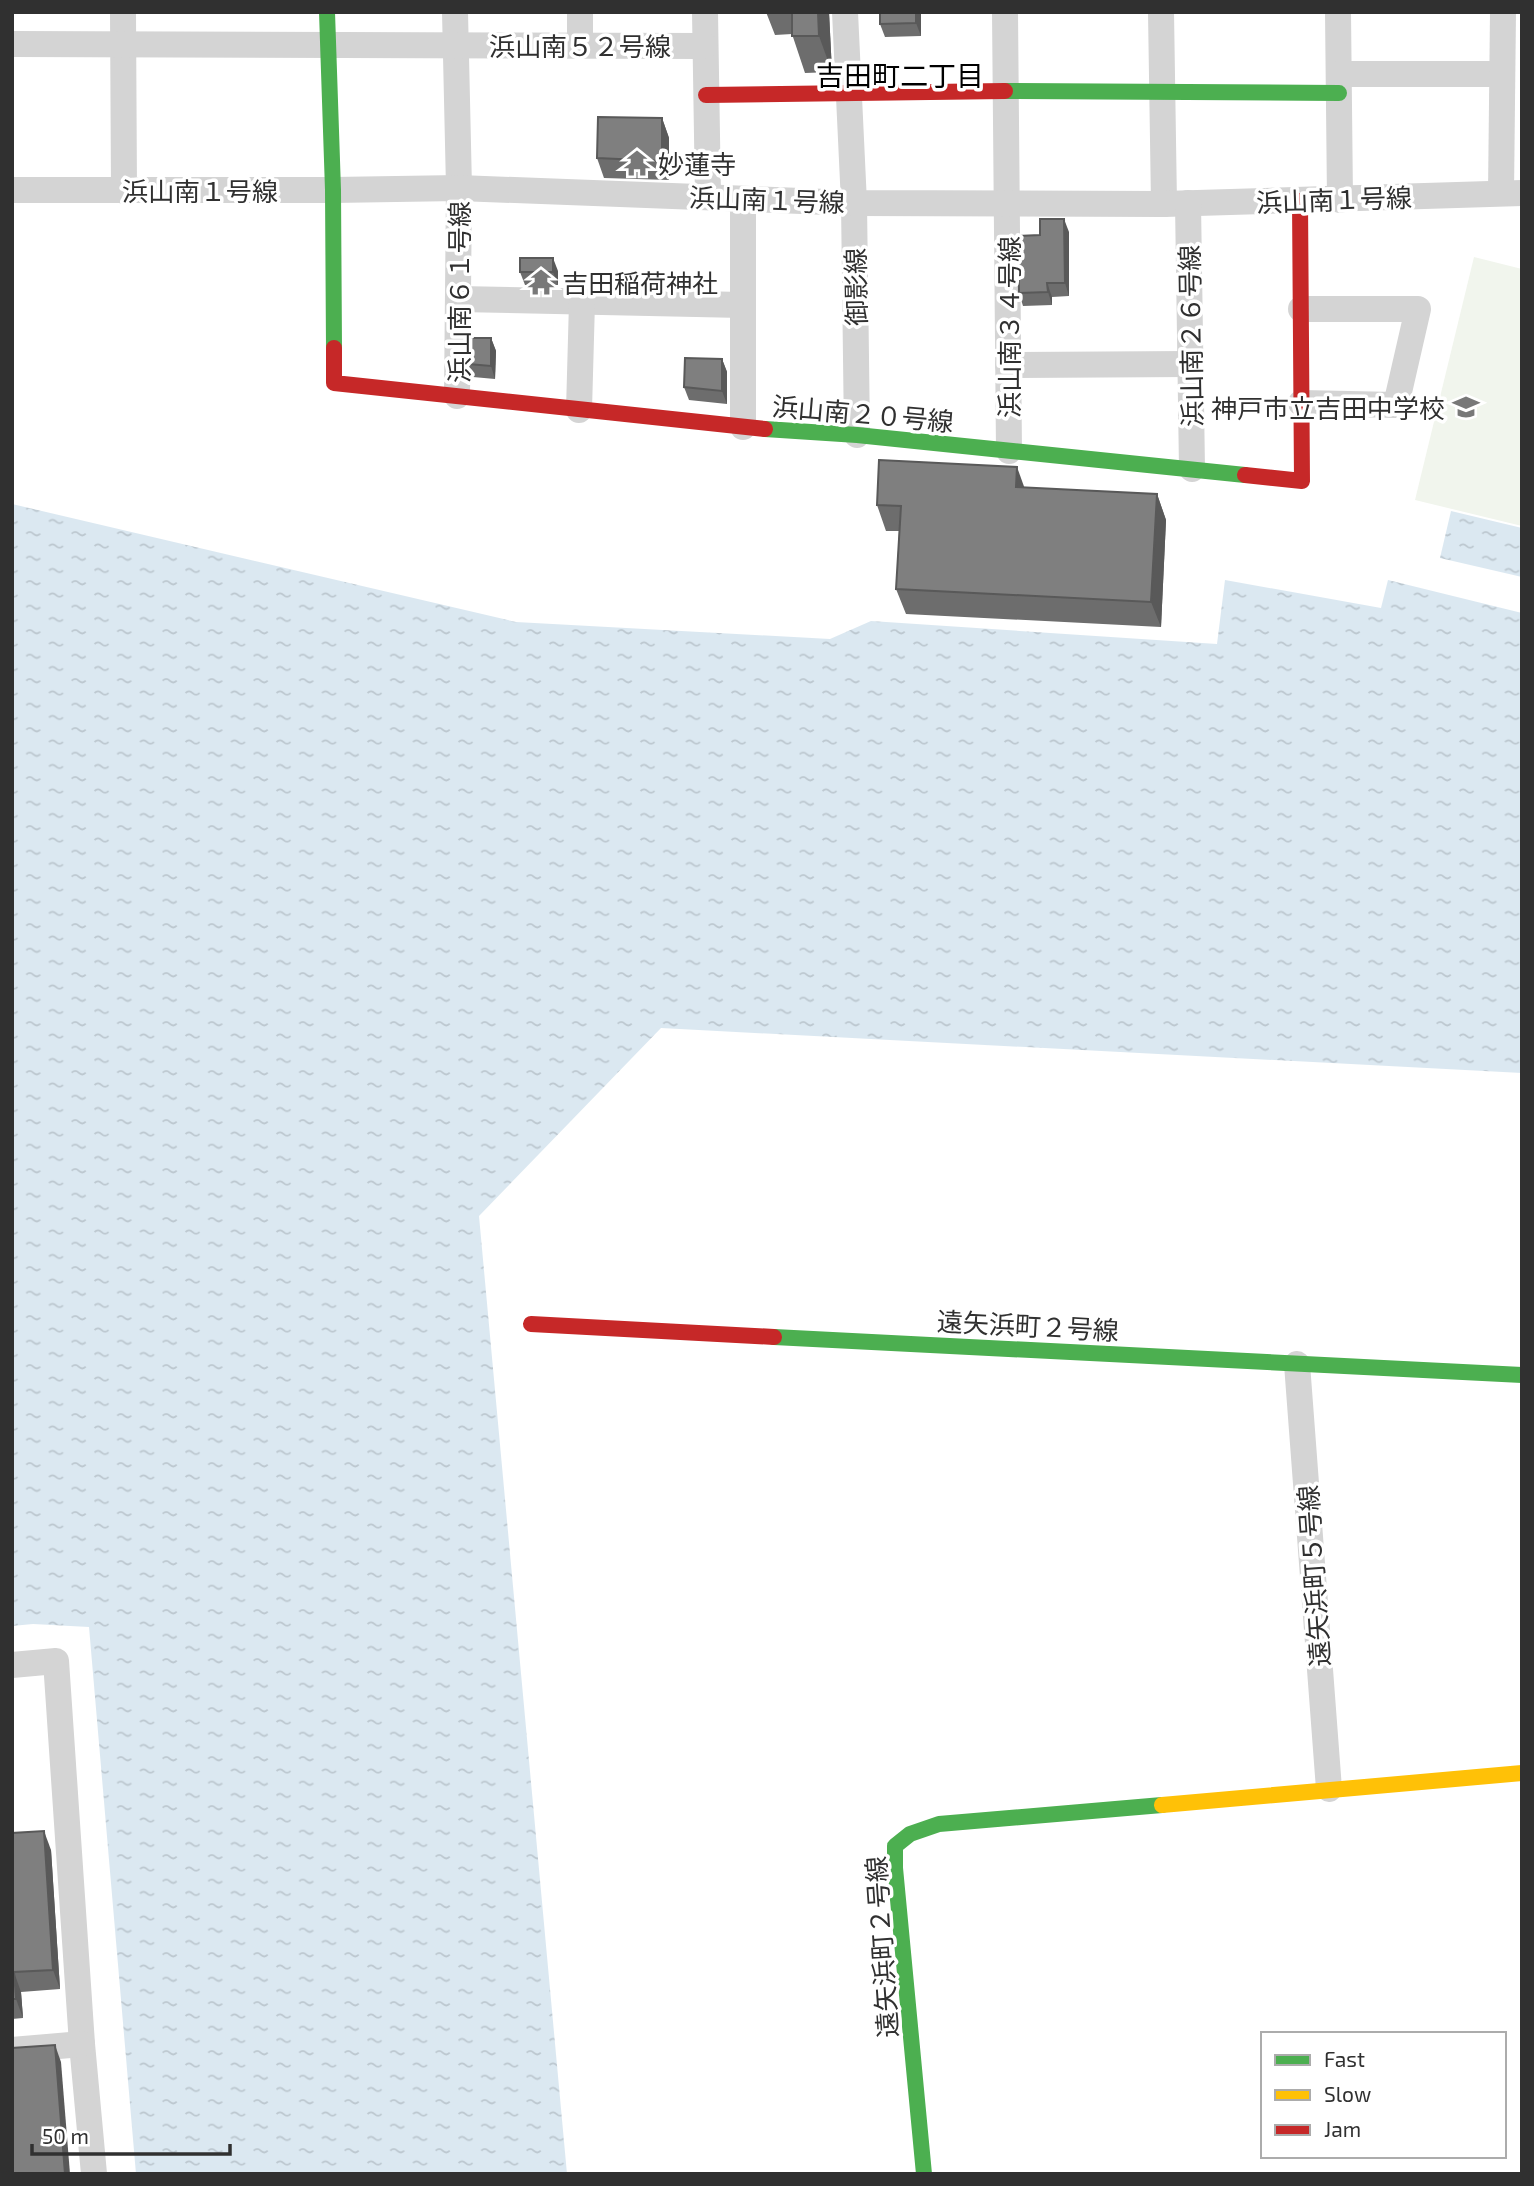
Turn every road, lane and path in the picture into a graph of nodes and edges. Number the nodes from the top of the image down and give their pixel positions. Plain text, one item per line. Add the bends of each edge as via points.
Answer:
1 (123, 12) edge
2 (327, 12) edge
3 (455, 12) edge
4 (580, 12) edge
5 (705, 12) edge
6 (845, 12) edge
7 (1005, 12) edge
8 (1161, 12) edge
9 (1338, 12) edge
10 (1503, 12) edge
11 (12, 44) edge
12 (122, 44) junction
13 (329, 44) junction
14 (456, 44) junction
15 (580, 45) junction
16 (705, 46) junction
17 (1502, 74) junction
18 (1339, 84) junction
19 (1006, 91) junction
20 (1163, 92) junction
21 (849, 94) junction
22 (706, 95) junction
23 (459, 188) junction
24 (12, 190) edge
25 (333, 190) junction
26 (124, 191) junction
27 (1512, 193) edge
28 (708, 197) junction
29 (743, 199) junction
30 (1340, 200) junction
31 (1300, 201) junction
32 (854, 202) junction
33 (1007, 203) junction
34 (1176, 204) junction
35 (458, 299) junction
36 (582, 302) junction
37 (743, 305) junction
38 (1301, 309) junction
39 (1190, 364) junction
40 (1008, 365) junction
41 (457, 396) junction
42 (1301, 403) junction
43 (579, 410) junction
44 (743, 427) junction
45 (857, 435) junction
46 (1009, 451) junction
47 (1192, 469) junction
48 (531, 1324) dead end
49 (1297, 1363) junction
50 (1522, 1375) edge
51 (12, 1665) edge
52 (1522, 1773) edge
53 (1329, 1790) junction
54 (82, 2044) junction
55 (12, 2050) edge
56 (94, 2174) edge
57 (924, 2174) edge

1 - 12 street
2 - 13 street
3 - 14 street, 浜山南６１号線
4 - 15 street
5 - 16 street
6 - 21 street, 御影線
7 - 19 street, 浜山南３４号線
8 - 20 street, 浜山南２６号線
9 - 18 street
10 - 17 street
11 - 12 street, 浜山南５２号線
12 - 13 street, 浜山南５２号線
12 - 26 street
13 - 14 street, 浜山南５２号線
13 - 25 street
14 - 15 street, 浜山南５２号線
14 - 23 street, 浜山南６１号線
15 - 16 street, 浜山南５２号線
16 - 22 street
17 - 18 street
17 - 27 street
18 - 20 street
18 - 30 street
19 - 20 street
19 - 21 street
19 - 33 street, 浜山南３４号線
20 - 34 street, 浜山南２６号線
21 - 22 street
21 - 32 street, 御影線
22 - 28 street
23 - 25 street, 浜山南１号線
23 - 28 street, 浜山南１号線
23 - 35 street, 浜山南６１号線
24 - 26 street, 浜山南１号線
25 - 26 street, 浜山南１号線
25 - 41 street, 浜山南２０号線 via 334,383
27 - 30 street, 浜山南１号線
28 - 29 street, 浜山南１号線
29 - 32 street, 浜山南１号線
29 - 37 street
30 - 31 street, 浜山南１号線
31 - 34 street, 浜山南１号線
31 - 38 street, 浜山南２０号線
32 - 33 street, 浜山南１号線
32 - 45 street, 御影線
33 - 34 street, 浜山南１号線
33 - 40 street, 浜山南３４号線
34 - 39 street, 浜山南２６号線
35 - 36 street
35 - 41 street, 浜山南６１号線
36 - 37 street
36 - 43 street
37 - 44 street
38 - 42 street, 浜山南２０号線
38 - 42 street via 1418,309 1396,405
39 - 40 street
39 - 47 street, 浜山南２６号線
40 - 46 street, 浜山南３４号線
41 - 43 street, 浜山南２０号線
42 - 47 street, 浜山南２０号線 via 1302,481
43 - 44 street, 浜山南２０号線
44 - 45 street, 浜山南２０号線
45 - 46 street, 浜山南２０号線
46 - 47 street, 浜山南２０号線
48 - 49 street, 遠矢浜町２号線
49 - 50 street, 遠矢浜町２号線
49 - 53 street, 遠矢浜町５号線
51 - 54 street via 56,1661
52 - 53 street, 遠矢浜町２号線
53 - 57 street, 遠矢浜町２号線 via 939,1824 910,1834 895,1846
54 - 55 street
54 - 56 street

